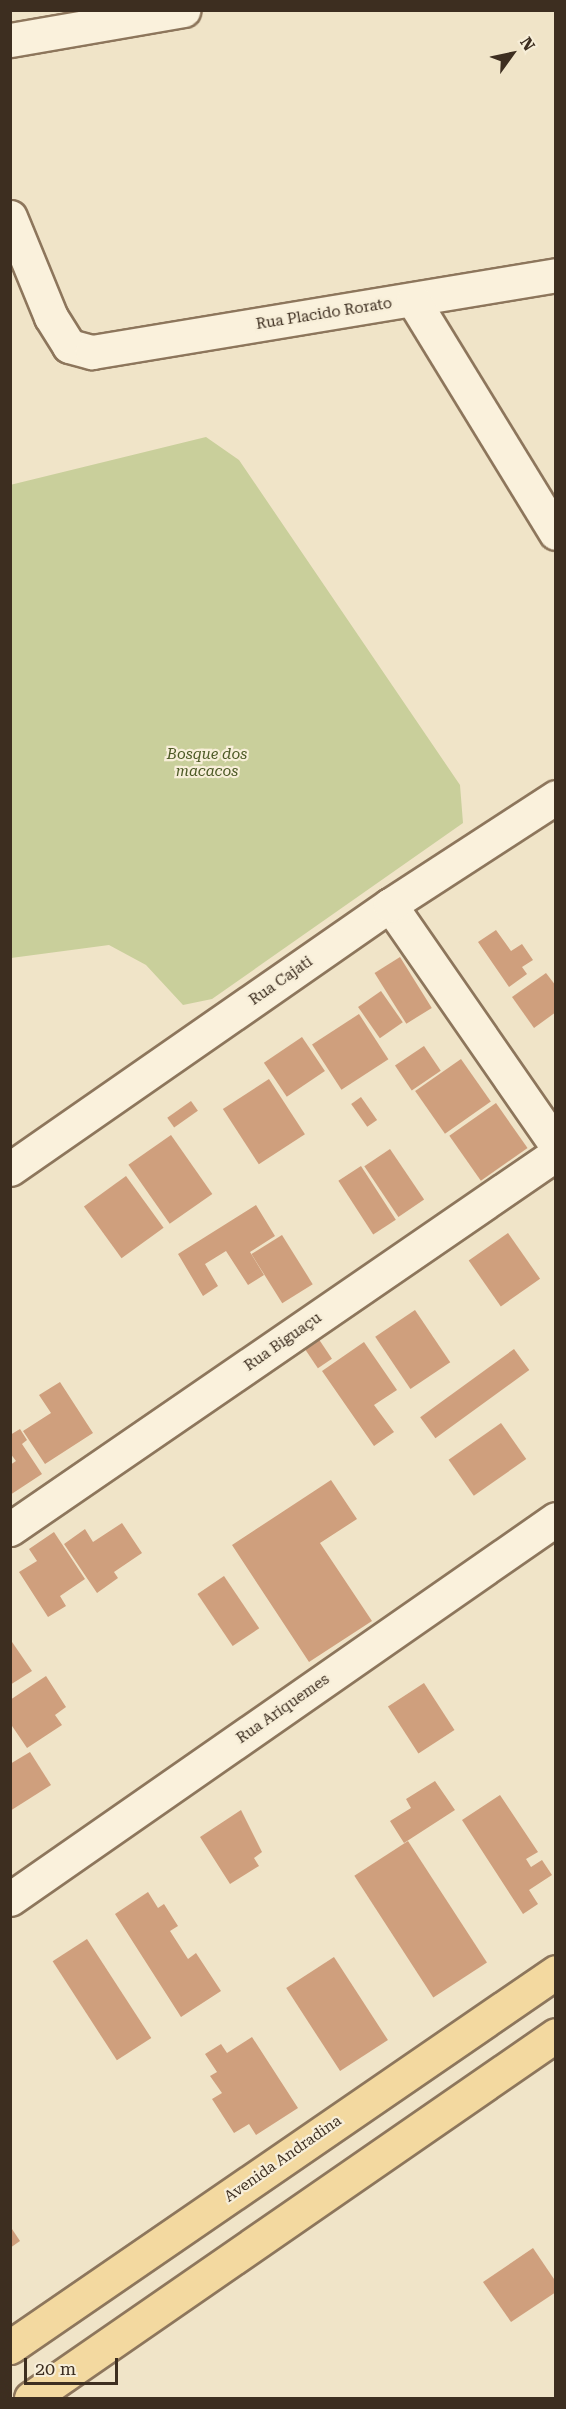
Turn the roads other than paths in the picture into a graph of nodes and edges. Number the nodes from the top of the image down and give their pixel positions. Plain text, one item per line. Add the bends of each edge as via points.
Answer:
1 (183, 10) edge
2 (10, 40) edge
3 (10, 217) edge
4 (555, 275) edge
5 (413, 300) junction
6 (555, 533) edge
7 (555, 797) edge
8 (390, 905) junction
9 (555, 1145) edge
10 (555, 1154) edge
11 (10, 1169) edge
12 (555, 1519) edge
13 (10, 1529) edge
14 (10, 1899) edge
15 (555, 1972) edge
16 (555, 2035) edge
17 (10, 2347) edge
18 (30, 2398) edge

1 - 2 street
3 - 5 street, Rua Placido Rorato via 51,317 69,346 92,352
4 - 5 street, Rua Placido Rorato
5 - 6 street
7 - 8 street, Rua Cajati
8 - 9 street
8 - 11 street, Rua Cajati
10 - 13 street, Rua Biguaçu
12 - 14 street, Rua Ariquemes
15 - 17 main road, Avenida Andradina
16 - 18 main road

